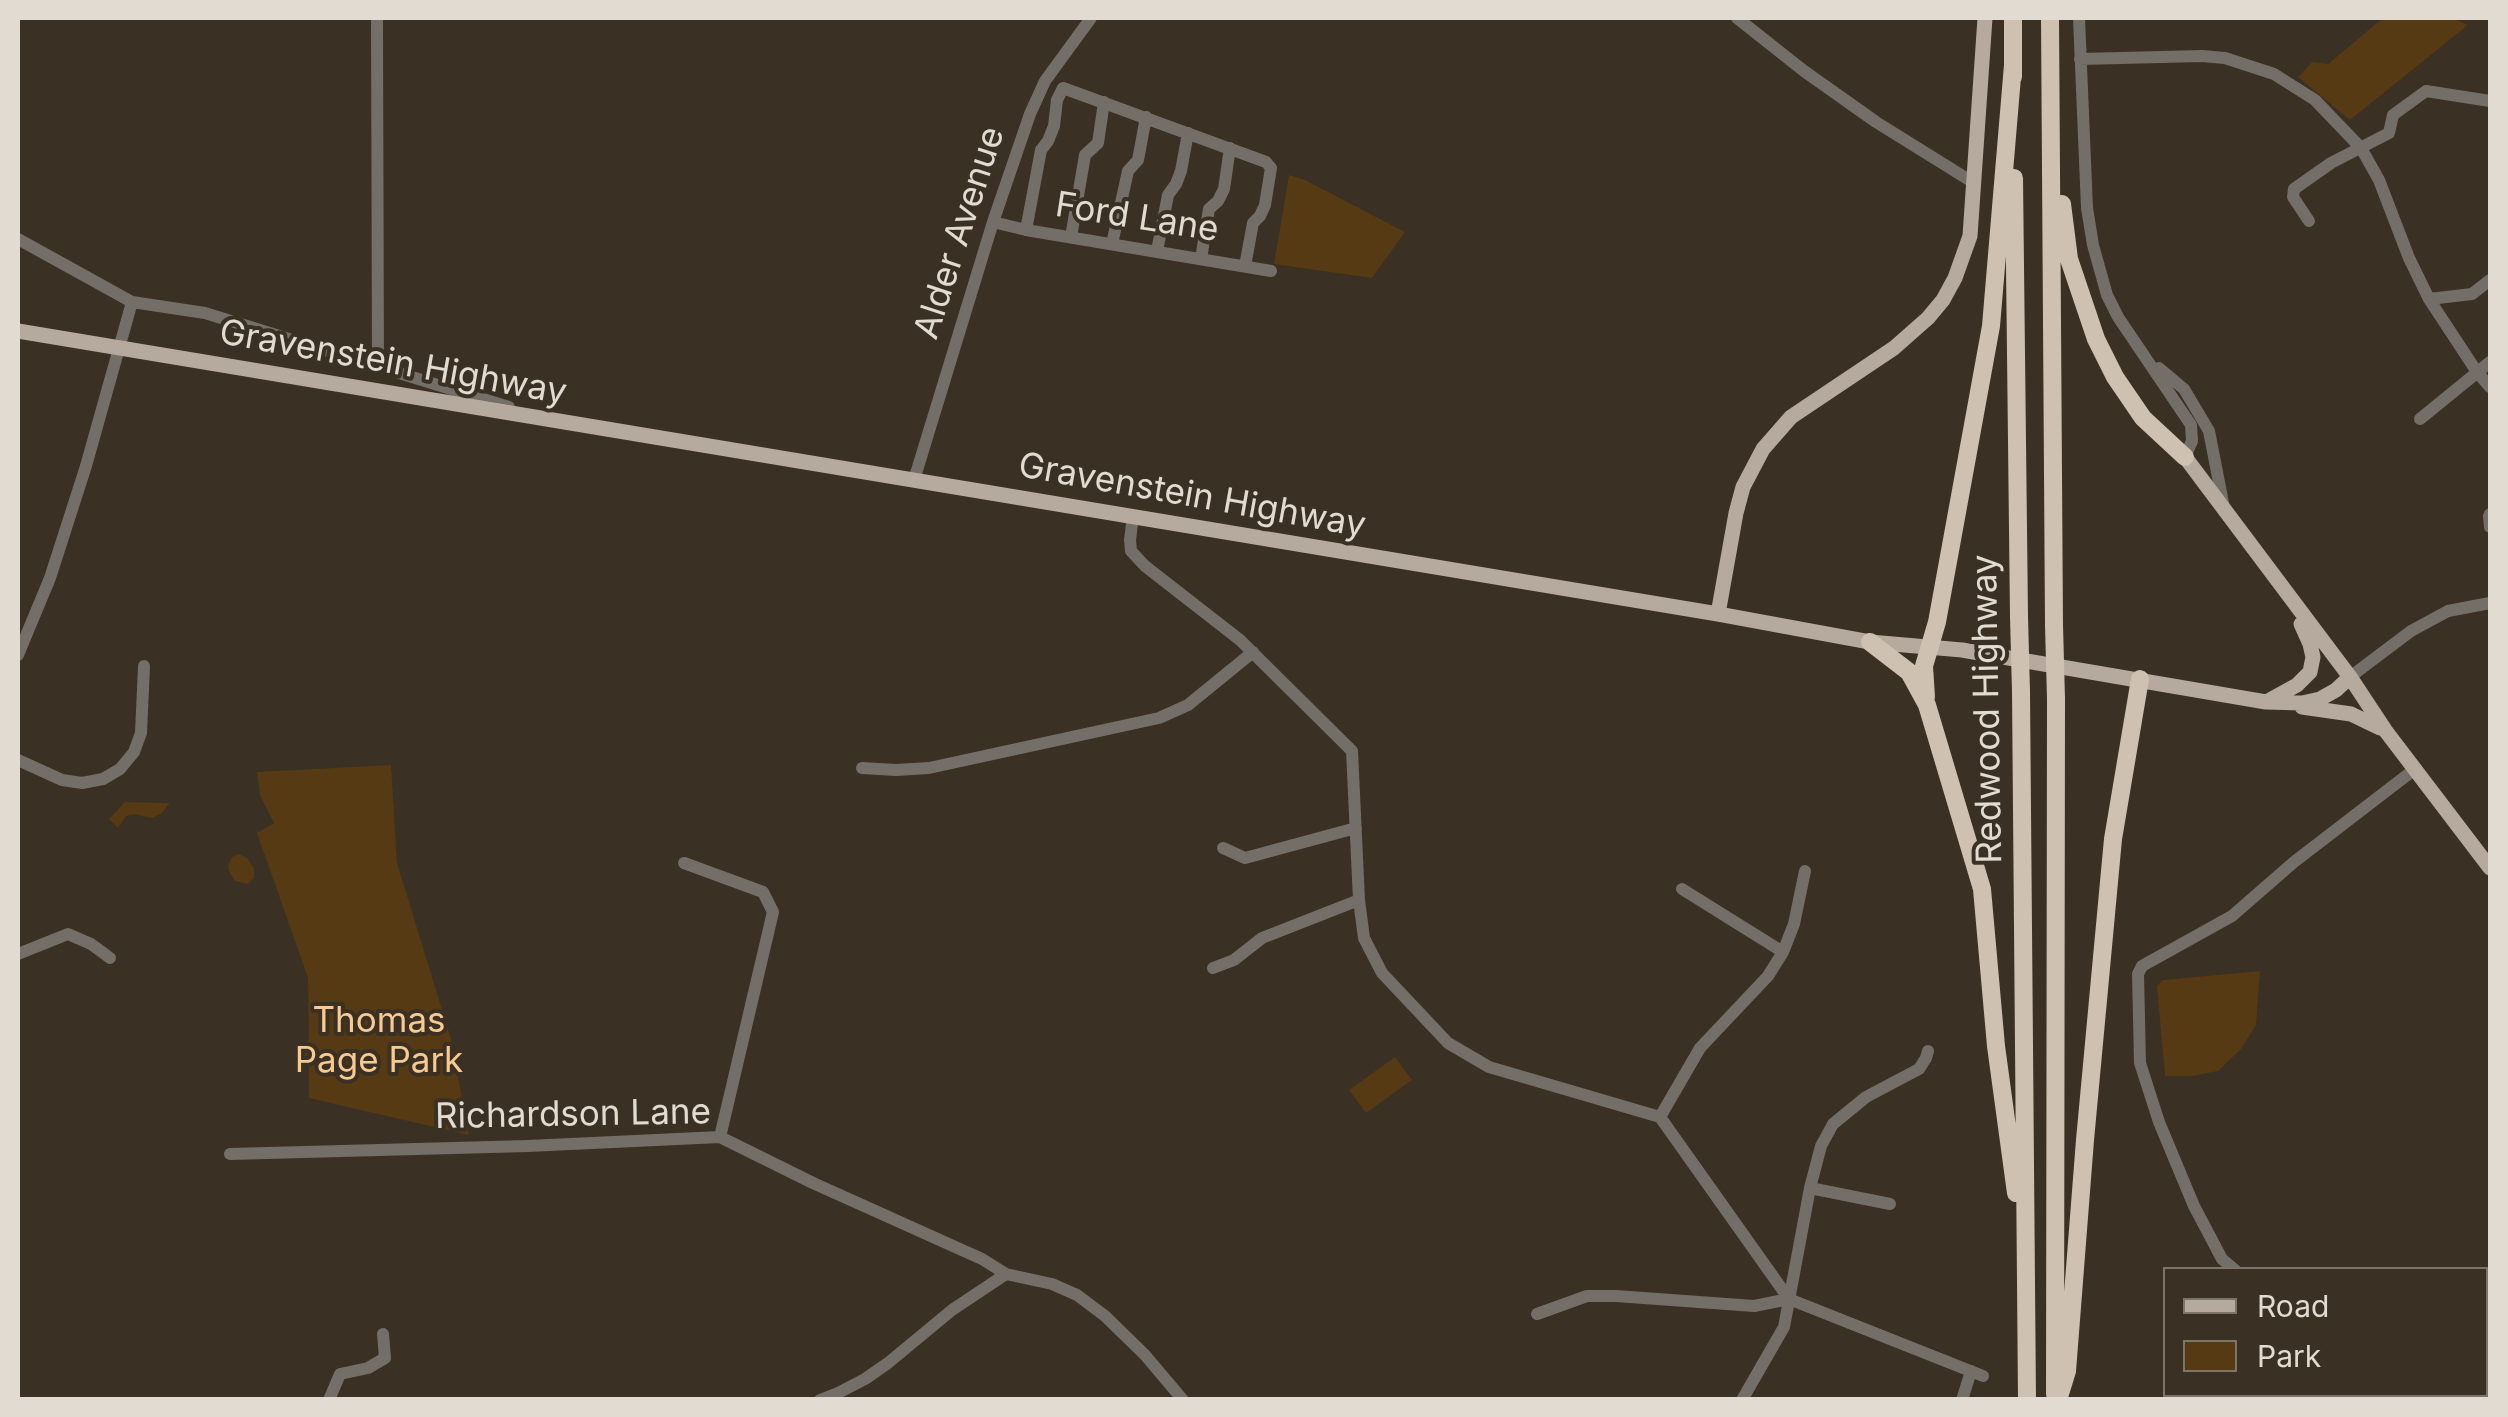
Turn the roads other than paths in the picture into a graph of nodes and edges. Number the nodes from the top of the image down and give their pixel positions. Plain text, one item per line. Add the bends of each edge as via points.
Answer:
1 (377, 18) edge
2 (1091, 18) edge
3 (1737, 18) edge
4 (1985, 18) edge
5 (2012, 18) edge
6 (2050, 18) edge
7 (2079, 18) edge
8 (2080, 59) junction
9 (2012, 66) junction
10 (2050, 76) junction
11 (2490, 101) edge
12 (1104, 102) junction
13 (1146, 118) junction
14 (1188, 133) junction
15 (1230, 148) junction
16 (2361, 148) junction
17 (1974, 184) junction
18 (2309, 220) dead end
19 (993, 222) junction
20 (1026, 230) junction
21 (1071, 237) junction
22 (18, 239) edge
23 (1112, 244) junction
24 (1157, 252) junction
25 (1201, 259) junction
26 (1246, 266) junction
27 (1271, 271) dead end
28 (2490, 280) edge
29 (2429, 298) junction
30 (132, 302) junction
31 (18, 332) edge
32 (119, 348) junction
33 (2148, 359) junction
34 (2490, 362) edge
35 (378, 365) junction
36 (2477, 372) junction
37 (2490, 387) edge
38 (2420, 419) dead end
39 (560, 422) junction
40 (2185, 457) junction
41 (914, 480) junction
42 (2224, 511) junction
43 (2490, 514) edge
44 (1133, 516) junction
45 (2490, 527) edge
46 (2284, 590) junction
47 (2490, 603) edge
48 (1718, 614) junction
49 (1870, 642) junction
50 (1930, 647) junction
51 (1252, 652) junction
52 (18, 654) edge
53 (144, 666) dead end
54 (2350, 677) junction
55 (2140, 680) junction
56 (2266, 702) junction
57 (2283, 704) junction
58 (1927, 705) junction
59 (2384, 730) junction
60 (18, 760) edge
61 (862, 768) dead end
62 (2415, 769) junction
63 (1356, 828) junction
64 (1223, 848) dead end
65 (684, 863) dead end
66 (2490, 868) edge
67 (1805, 871) dead end
68 (1682, 889) dead end
69 (1359, 900) junction
70 (1783, 952) junction
71 (18, 954) edge
72 (110, 958) dead end
73 (1213, 968) dead end
74 (1928, 1051) dead end
75 (1660, 1116) junction
76 (720, 1136) junction
77 (230, 1154) dead end
78 (1810, 1188) junction
79 (1890, 1204) dead end
80 (2026, 1264) junction
81 (2231, 1267) edge
82 (1006, 1274) junction
83 (1789, 1299) junction
84 (1537, 1314) dead end
85 (383, 1334) dead end
86 (329, 1400) edge
87 (820, 1400) edge
88 (1183, 1400) edge
89 (1742, 1400) edge
90 (1962, 1400) edge
91 (2026, 1400) edge
92 (2056, 1400) edge

1 - 35 street
2 - 19 street, Alder Avenue via 1044,81
3 - 17 street via 1876,122
4 - 17 main road
5 - 9 highway, Redwood Highway
6 - 10 highway, Redwood Highway
7 - 8 street
8 - 16 street via 2236,60 2315,100
8 - 33 street via 2093,245 2108,295
9 - 50 highway via 1991,326
9 - 80 highway, Redwood Highway, bridge
10 - 40 highway via 2064,232 2084,310 2143,418
10 - 92 highway, Redwood Highway, bridge
11 - 16 street via 2426,91 2393,115 2388,133
12 - 13 street
12 - 20 street via 1063,88 1041,150
12 - 21 street via 1098,143 1084,155
13 - 14 street
13 - 23 street
14 - 15 street
14 - 24 street
15 - 25 street
15 - 26 street via 1271,168
16 - 18 street via 2294,189
16 - 29 street
17 - 48 main road via 1970,236 1944,300 1894,348 1791,417 1763,449 1743,487
19 - 20 street, Ford Lane
19 - 41 street, Alder Avenue
20 - 21 street, Ford Lane
21 - 23 street, Ford Lane
22 - 30 street
23 - 24 street, Ford Lane
24 - 25 street, Ford Lane
25 - 26 street, Ford Lane
26 - 27 street, Ford Lane
28 - 29 street via 2472,294
29 - 36 street
30 - 32 street
30 - 35 street via 205,312
31 - 32 main road, Gravenstein Highway
32 - 39 main road, Gravenstein Highway
32 - 52 street via 50,578
33 - 40 street via 2191,425
33 - 42 street via 2184,390 2209,431
34 - 36 street
35 - 39 street
36 - 37 street
36 - 38 street
39 - 41 main road, Gravenstein Highway
40 - 42 main road
41 - 44 main road, Gravenstein Highway
42 - 46 main road
43 - 45 street
44 - 48 main road, Gravenstein Highway
44 - 51 street via 1132,550 1145,566
46 - 54 main road
46 - 56 main road via 2310,644 2312,665 2304,680
47 - 54 street via 2448,610
48 - 49 main road, Gravenstein Highway
49 - 50 main road, Gravenstein Highway
49 - 58 highway via 1909,672
50 - 55 main road, Gravenstein Highway
50 - 58 highway via 1924,666
51 - 61 street via 1188,705 1158,718 929,768
51 - 63 street via 1352,750
53 - 60 street via 141,733 120,769 82,784
54 - 57 main road, Gravenstein Highway via 2320,699
54 - 59 main road
55 - 56 main road, Gravenstein Highway
55 - 92 highway via 2113,840 2067,1371
56 - 57 main road, Gravenstein Highway
57 - 59 main road via 2351,714
58 - 80 highway via 1982,889
59 - 62 main road
62 - 66 main road
62 - 81 street via 2232,916 2138,974 2140,1063 2194,1206
63 - 64 street via 1245,858
63 - 69 street
65 - 76 street via 764,892 772,912
67 - 70 street
68 - 70 street
69 - 73 street via 1262,938
69 - 75 street via 1372,958 1448,1043 1489,1067
70 - 75 street via 1700,1048
71 - 72 street via 68,934
74 - 78 street via 1919,1069 1834,1124
75 - 83 street
76 - 77 street, Richardson Lane
76 - 82 street, Richardson Lane
78 - 79 street
78 - 83 street
80 - 91 highway, Redwood Highway
82 - 87 street via 865,1379
82 - 88 street, Richardson Lane via 1077,1295
83 - 84 street via 1754,1306 1586,1296
83 - 89 street via 1784,1327
83 - 90 street via 1977,1374
85 - 86 street via 385,1358 340,1374

